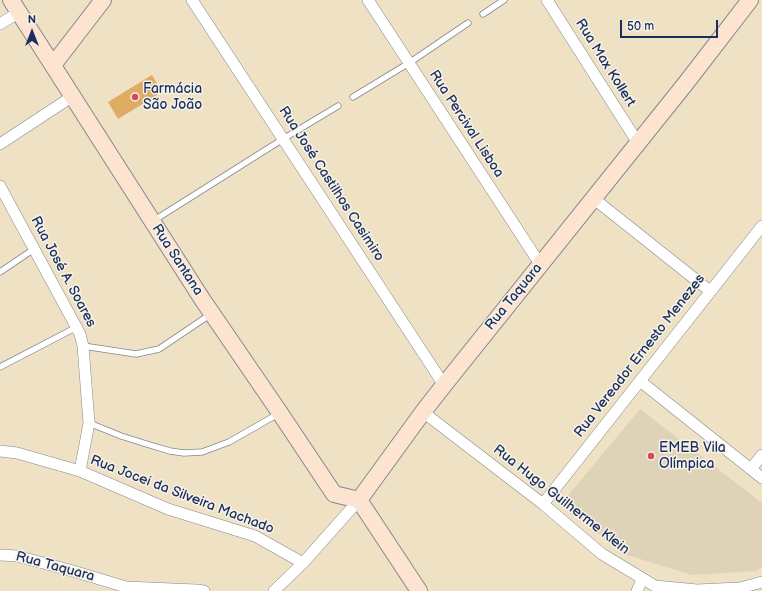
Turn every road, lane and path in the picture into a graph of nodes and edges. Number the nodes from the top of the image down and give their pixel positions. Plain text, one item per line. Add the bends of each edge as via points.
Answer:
1 (103, 0) edge
2 (192, 0) edge
3 (368, 0) edge
4 (504, 0) edge
5 (547, 0) edge
6 (750, 0) edge
7 (15, 6) edge
8 (483, 14) dead end
9 (468, 23) dead end
10 (0, 24) edge
11 (409, 63) junction
12 (53, 65) junction
13 (73, 96) junction
14 (353, 97) dead end
15 (338, 106) dead end
16 (283, 139) junction
17 (638, 142) junction
18 (0, 144) edge
19 (0, 186) edge
20 (593, 198) junction
21 (152, 222) junction
22 (762, 226) edge
23 (34, 249) junction
24 (540, 264) junction
25 (0, 272) edge
26 (710, 291) junction
27 (212, 314) junction
28 (77, 327) junction
29 (83, 346) junction
30 (0, 367) edge
31 (640, 381) junction
32 (444, 385) junction
33 (423, 412) junction
34 (280, 413) junction
35 (89, 423) junction
36 (0, 451) edge
37 (762, 455) edge
38 (751, 469) junction
39 (80, 472) junction
40 (762, 478) edge
41 (359, 500) junction
42 (543, 504) junction
43 (0, 555) edge
44 (303, 563) junction
45 (642, 579) junction
46 (762, 582) edge
47 (654, 588) edge
48 (204, 591) edge
49 (274, 591) edge
50 (419, 591) edge
51 (637, 591) edge

1 - 12 street
2 - 16 street, Rua José Castilhos Casimiro
3 - 11 street, Rua Percival Lisboa
4 - 8 lane
5 - 17 street, Rua Max Kollert
6 - 17 street, Rua Taquara
7 - 10 street
7 - 12 street, Rua Santana
9 - 11 lane
11 - 14 lane
11 - 24 street, Rua Percival Lisboa
12 - 13 street, Rua Santana
13 - 18 street
13 - 21 street, Rua Santana
15 - 16 lane
16 - 21 lane
16 - 32 street, Rua José Castilhos Casimiro
17 - 20 street, Rua Taquara
19 - 23 street, Rua José A. Soares
20 - 24 street, Rua Taquara
20 - 26 street
21 - 27 street, Rua Santana
22 - 26 street, Rua Vereador Ernesto Menezes
23 - 25 lane
23 - 28 street, Rua José A. Soares
24 - 32 street, Rua Taquara
26 - 31 street, Rua Vereador Ernesto Menezes
27 - 29 lane via 159,349 136,354
27 - 34 street, Rua Santana
28 - 29 street, Rua José A. Soares
28 - 30 lane
29 - 35 street, Rua José A. Soares
31 - 38 street
31 - 42 street, Rua Vereador Ernesto Menezes
32 - 33 street, Rua Taquara
33 - 41 street, Rua Taquara
33 - 42 street, Rua Hugo Guilherme Klein
34 - 35 lane via 229,442 202,452 184,453 121,436
34 - 41 street, Rua Santana via 334,494
35 - 39 street, Rua José A. Soares
36 - 39 street, Rua Jocei da Silveira Machado via 17,453
37 - 38 street
38 - 40 street
39 - 44 street, Rua Jocei da Silveira Machado via 168,509 256,536
41 - 44 street, Rua Taquara
41 - 50 street
42 - 45 street, Rua Hugo Guilherme Klein via 602,554
43 - 48 street, Rua Taquara via 17,556 126,587
44 - 49 street, Rua Taquara
45 - 47 street, Rua Hugo Guilherme Klein
45 - 51 street
46 - 47 street, Rua Hugo Guilherme Klein via 740,588

